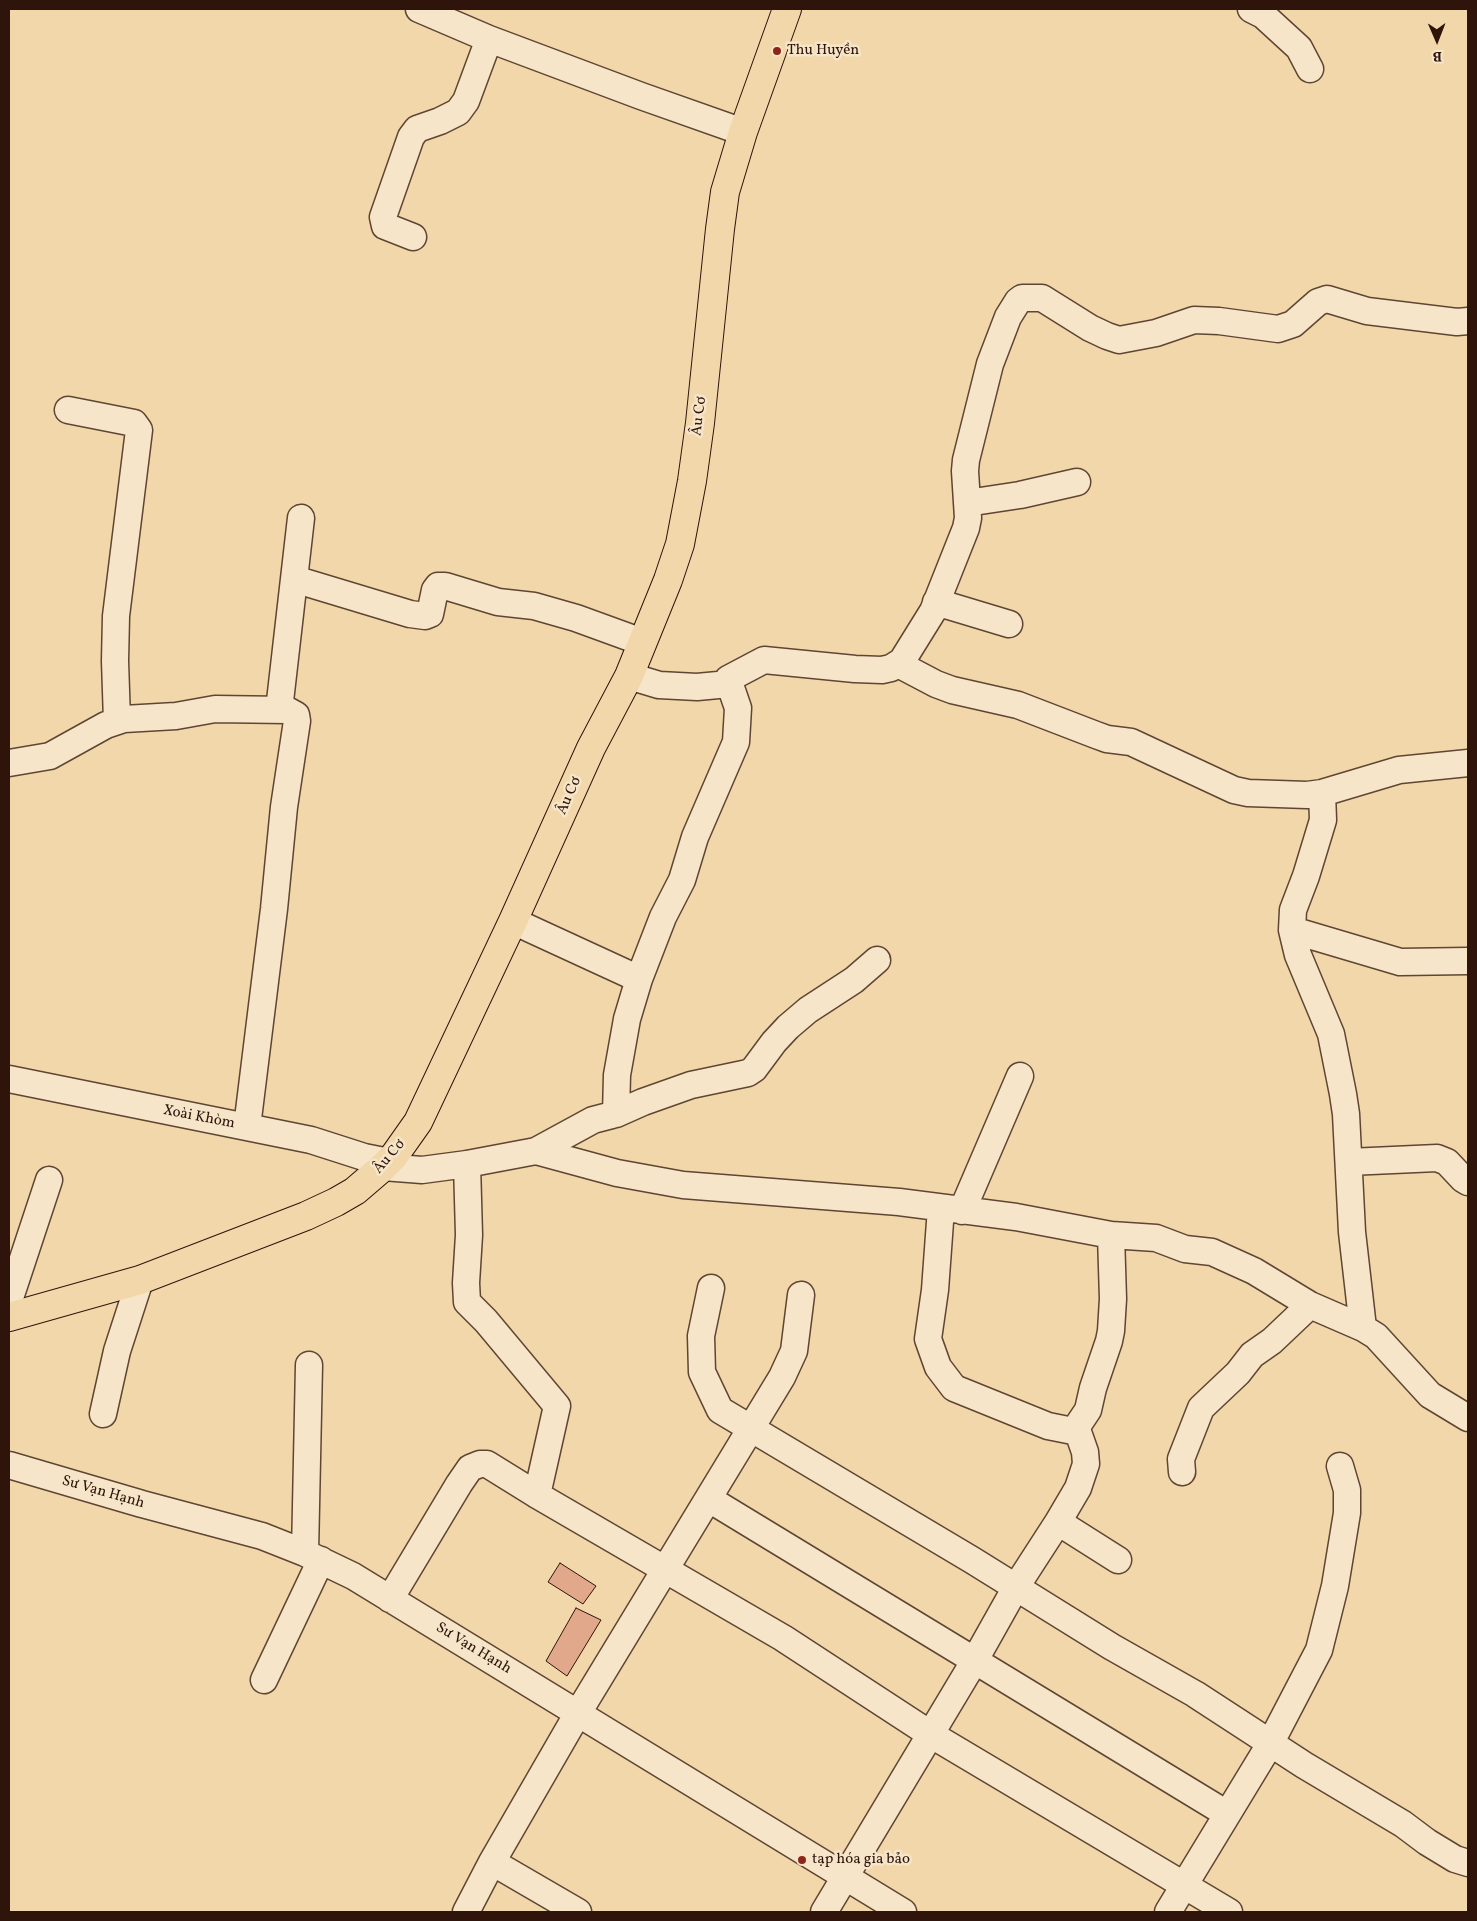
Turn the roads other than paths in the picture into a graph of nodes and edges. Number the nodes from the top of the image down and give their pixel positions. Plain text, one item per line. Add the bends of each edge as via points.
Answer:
1 (420, 9) edge
2 (787, 9) edge
3 (1251, 9) edge
4 (489, 39) junction
5 (1310, 69) dead end
6 (743, 132) junction
7 (413, 237) dead end
8 (1468, 321) edge
9 (68, 410) dead end
10 (1077, 482) dead end
11 (967, 503) junction
12 (301, 518) dead end
13 (294, 579) junction
14 (936, 602) junction
15 (1009, 624) dead end
16 (642, 642) junction
17 (898, 664) junction
18 (629, 676) junction
19 (729, 684) junction
20 (279, 710) junction
21 (117, 721) junction
22 (1468, 762) edge
23 (9, 763) edge
24 (1322, 793) junction
25 (513, 921) junction
26 (1292, 930) junction
27 (877, 960) dead end
28 (1468, 961) edge
29 (639, 978) junction
30 (1020, 1076) dead end
31 (9, 1079) edge
32 (616, 1114) junction
33 (247, 1127) junction
34 (536, 1151) junction
35 (1349, 1162) junction
36 (386, 1164) junction
37 (467, 1164) junction
38 (49, 1180) dead end
39 (1468, 1182) edge
40 (952, 1209) junction
41 (1111, 1235) junction
42 (140, 1280) junction
43 (712, 1288) dead end
44 (801, 1295) dead end
45 (9, 1301) edge
46 (1310, 1305) junction
47 (9, 1317) edge
48 (1363, 1328) junction
49 (309, 1365) dead end
50 (103, 1414) dead end
51 (1468, 1418) edge
52 (751, 1428) junction
53 (1078, 1432) junction
54 (9, 1465) edge
55 (1340, 1466) dead end
56 (1182, 1472) dead end
57 (537, 1495) junction
58 (709, 1499) junction
59 (1058, 1522) junction
60 (313, 1556) junction
61 (1118, 1560) dead end
62 (667, 1570) junction
63 (1016, 1587) junction
64 (390, 1599) junction
65 (975, 1660) junction
66 (264, 1680) dead end
67 (578, 1713) junction
68 (930, 1734) junction
69 (1270, 1744) junction
70 (1227, 1814) junction
71 (492, 1862) junction
72 (1468, 1863) edge
73 (846, 1877) junction
74 (1183, 1886) junction
75 (466, 1912) edge
76 (578, 1912) edge
77 (824, 1912) edge
78 (903, 1912) edge
79 (1168, 1912) edge
80 (1228, 1912) edge

1 - 4 street
2 - 6 main road, Âu Cơ
3 - 5 street via 1263,15 1299,48
4 - 6 street
4 - 7 street via 466,100 458,112 417,129 411,137 383,217 385,226
6 - 16 main road, Âu Cơ via 722,211 700,423 685,524 668,580
8 - 11 street via 1367,311 1327,299 1318,302 1293,324 1278,329 1194,320 1156,333 1119,340 1090,328 1042,298 1022,298 1008,317 988,372 966,460
9 - 21 street via 134,423 139,430 116,616
10 - 11 street
11 - 14 street via 966,528
12 - 13 street
13 - 16 street via 425,616 430,614 435,590 438,586 446,586 498,602 534,606 576,618
13 - 20 street
14 - 15 street
14 - 17 street via 912,646
16 - 18 main road, Âu Cơ
17 - 19 street via 882,670 764,660 730,676
17 - 24 street via 952,690 1018,705 1107,739 1131,742 1234,790 1289,796
18 - 19 street via 659,685 698,687
18 - 25 main road, Âu Cơ via 591,748
19 - 29 street via 738,708 736,742 695,837 682,880 663,917
20 - 21 street via 215,709
20 - 33 street via 292,712 297,722
21 - 23 street via 50,756
22 - 24 street via 1399,770
24 - 26 street via 1323,820 1293,910
25 - 29 street
25 - 36 main road, Âu Cơ via 418,1122
26 - 28 street via 1400,962
26 - 35 street via 1298,955 1331,1034 1346,1114
27 - 32 street via 788,1027 748,1073 691,1085
29 - 32 street via 617,1075
30 - 40 street
31 - 33 street, Xoài Khòm
32 - 34 street via 593,1120
33 - 36 street, Xoài Khòm via 320,1142
34 - 37 street, Xoài Khòm
34 - 40 street via 617,1173 683,1185 848,1197
35 - 39 street via 1437,1158 1447,1162
35 - 48 street via 1352,1232
36 - 37 street, Xoài Khòm via 422,1170
36 - 42 main road, Âu Cơ via 355,1190 328,1205
37 - 57 street via 470,1235 467,1302 557,1406
38 - 45 street
40 - 41 street
40 - 53 street via 928,1339 938,1367 954,1388 1048,1426
41 - 46 street via 1156,1238 1185,1249 1219,1254
41 - 53 street via 1109,1341
42 - 47 main road, Âu Cơ
42 - 50 street via 117,1351
43 - 52 street via 700,1336 702,1372 720,1410
44 - 52 street via 794,1351
46 - 48 street
46 - 56 street via 1252,1355 1201,1408 1181,1459
48 - 51 street via 1389,1348 1430,1394
49 - 60 street
52 - 58 street
52 - 63 street
53 - 59 street via 1086,1452 1085,1470
54 - 60 street, Sư Vạn Hạnh via 262,1536
55 - 69 street via 1347,1490 1347,1514 1324,1632 1312,1665
57 - 62 street
57 - 64 street via 487,1464 470,1468
58 - 62 street
58 - 65 street
59 - 61 street
59 - 63 street
60 - 64 street, Sư Vạn Hạnh
60 - 66 street
62 - 67 street
62 - 68 street via 783,1638
63 - 65 street
63 - 69 street via 1195,1694
64 - 67 street, Sư Vạn Hạnh
65 - 68 street
65 - 70 street
67 - 71 street
67 - 73 street, Sư Vạn Hạnh
68 - 73 street
68 - 74 street
69 - 70 street
69 - 72 street via 1455,1859
70 - 74 street
71 - 75 street
71 - 76 street
73 - 77 street
73 - 78 street, Sư Vạn Hạnh
74 - 79 street
74 - 80 street

